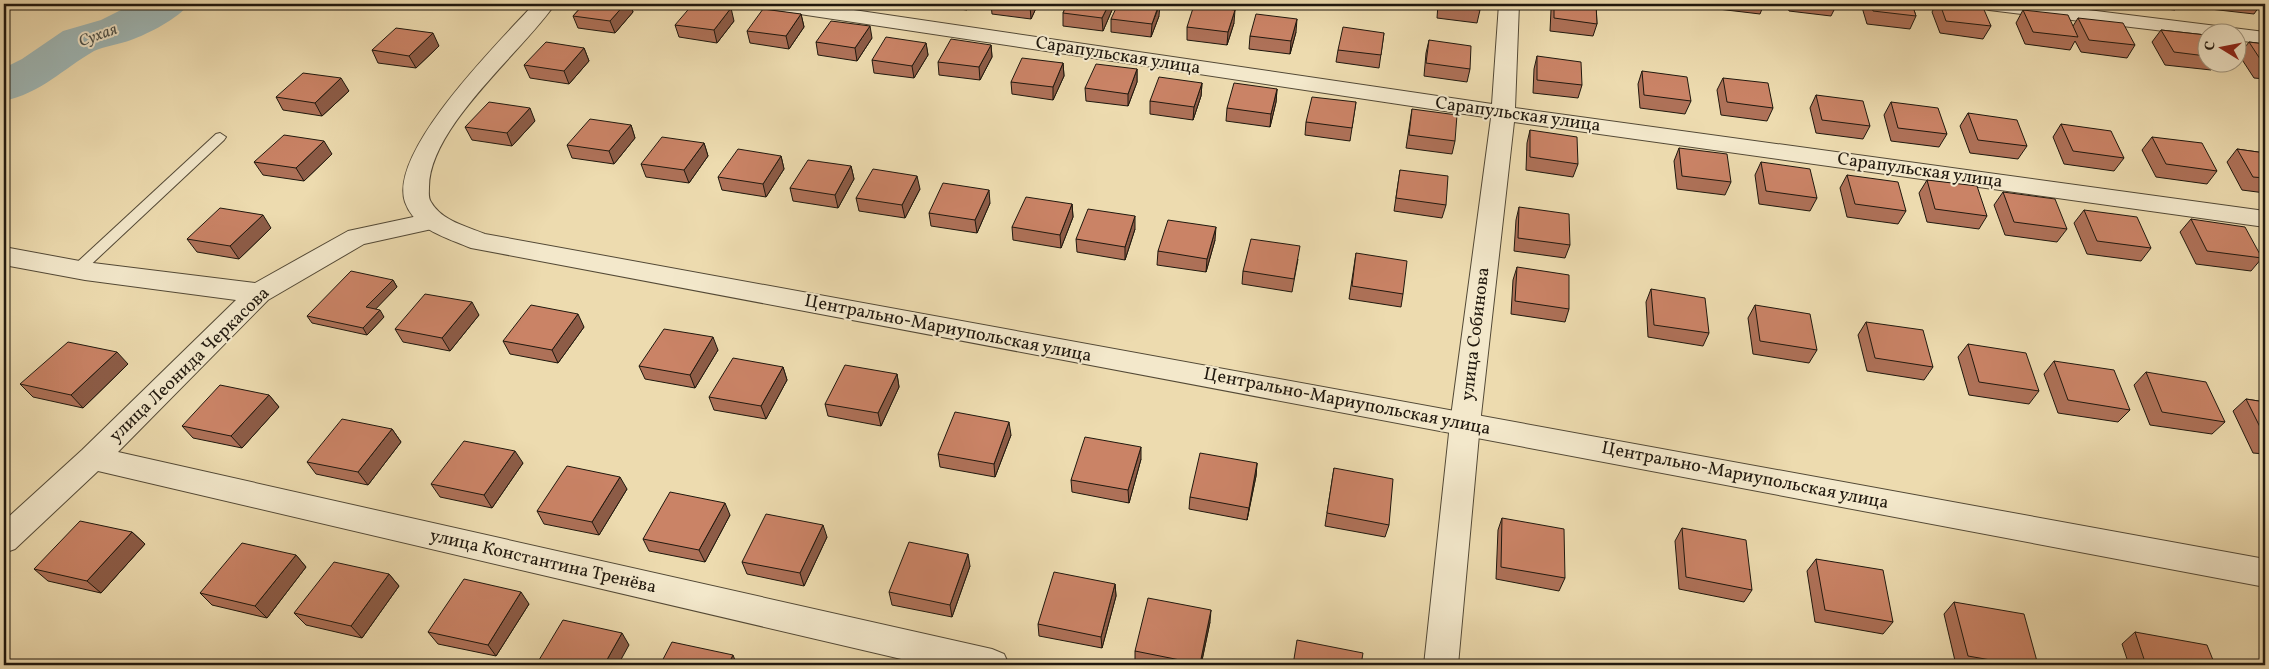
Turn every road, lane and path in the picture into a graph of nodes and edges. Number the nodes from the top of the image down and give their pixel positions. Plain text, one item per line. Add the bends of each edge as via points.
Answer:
1 (545, 4) edge
2 (773, 4) edge
3 (1509, 4) edge
4 (1989, 4) edge
5 (2196, 29) edge
6 (2246, 35) edge
7 (2265, 38) edge
8 (1502, 114) junction
9 (220, 138) dead end
10 (2265, 218) edge
11 (432, 220) junction
12 (4, 256) edge
13 (77, 270) junction
14 (259, 293) junction
15 (1465, 424) junction
16 (93, 458) junction
17 (4, 540) edge
18 (2265, 573) edge
19 (992, 665) edge
20 (1441, 665) edge

1 - 11 street via 494,60 432,138 417,172 417,201
2 - 8 street, Сарапульская улица
3 - 8 street, улица Собинова
4 - 5 street
6 - 7 street
8 - 10 street, Сарапульская улица
8 - 15 street, улица Собинова
9 - 13 lane
11 - 14 street, улица Леонида Черкасова via 357,237
11 - 15 street, Центрально-Мариупольская улица via 480,242
12 - 13 street
13 - 14 street
14 - 16 street, улица Леонида Черкасова
15 - 18 street, Центрально-Мариупольская улица
15 - 20 street, улица Собинова
16 - 17 street, улица Леонида Черкасова
16 - 19 street, улица Константина Тренёва

